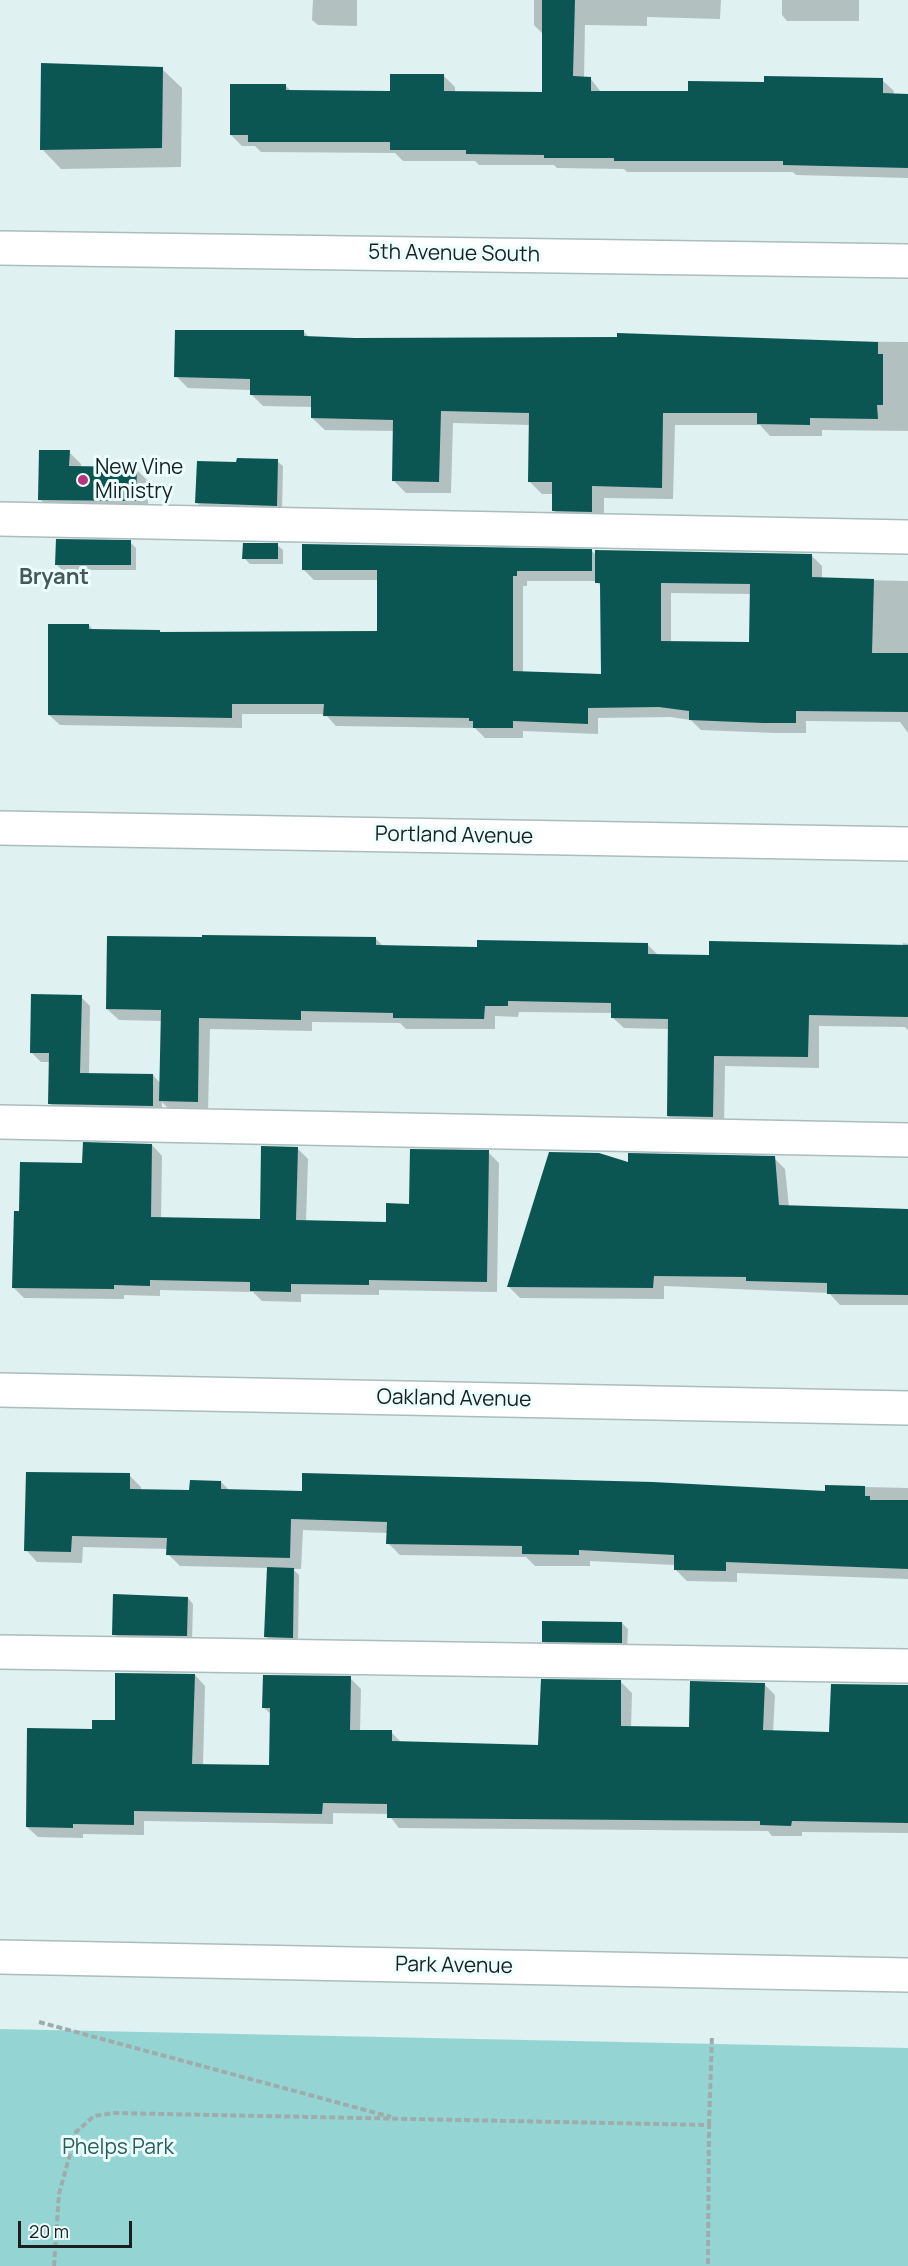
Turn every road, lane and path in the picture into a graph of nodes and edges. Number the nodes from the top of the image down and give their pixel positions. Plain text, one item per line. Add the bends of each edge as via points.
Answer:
1 (0, 248) edge
2 (908, 261) edge
3 (0, 519) edge
4 (908, 537) edge
5 (0, 828) edge
6 (908, 844) edge
7 (0, 1122) edge
8 (908, 1140) edge
9 (0, 1390) edge
10 (908, 1408) edge
11 (0, 1652) edge
12 (908, 1666) edge
13 (0, 1958) edge
14 (908, 1975) edge
15 (39, 2022) dead end
16 (712, 2035) dead end
17 (397, 2119) junction
18 (709, 2125) junction
19 (53, 2264) edge
20 (708, 2266) edge

1 - 2 street, 5th Avenue South
3 - 4 street
5 - 6 street, Portland Avenue
7 - 8 street
9 - 10 street, Oakland Avenue
11 - 12 street
13 - 14 street, Park Avenue
15 - 17 path
16 - 18 path
17 - 18 path
17 - 19 path via 114,2113 94,2116 76,2132 68,2154 59,2194
18 - 20 path

